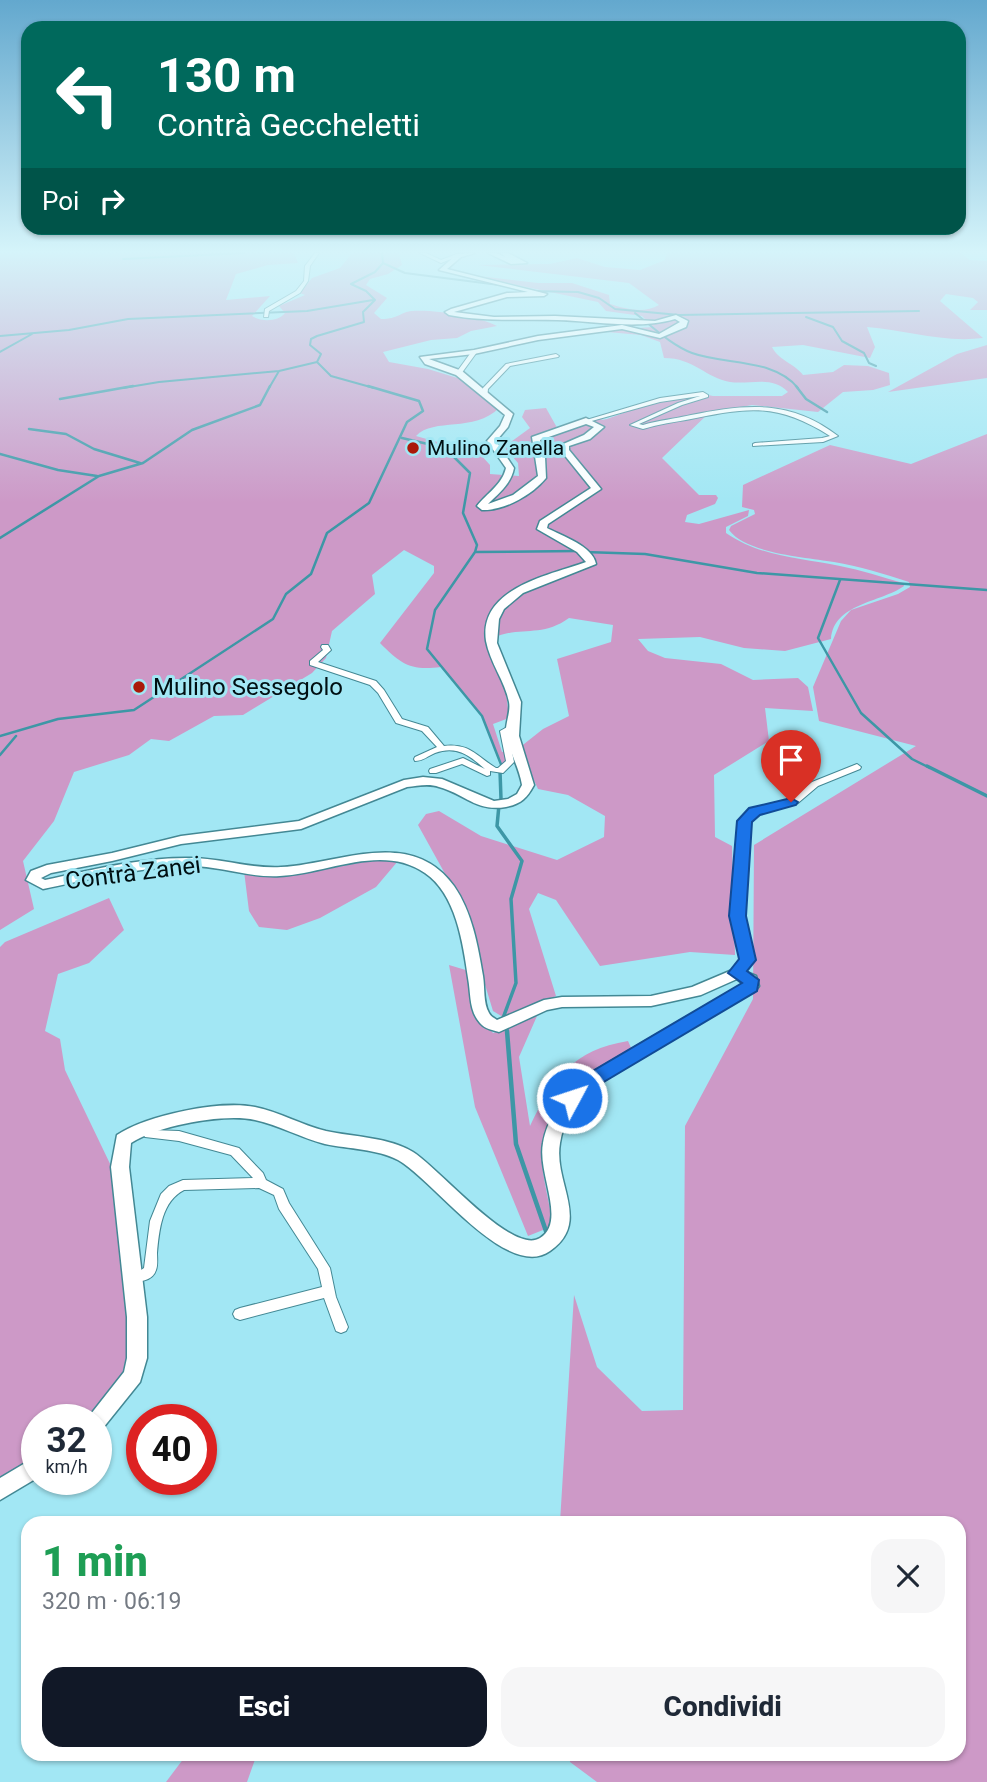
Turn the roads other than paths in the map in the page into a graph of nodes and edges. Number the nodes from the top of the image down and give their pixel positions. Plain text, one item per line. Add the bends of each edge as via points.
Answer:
1 (552, 336) edge
2 (474, 352) junction
3 (556, 356) dead end
4 (459, 373) junction
5 (485, 396) junction
6 (586, 421) junction
7 (755, 445) dead end
8 (325, 647) dead end
9 (512, 728) junction
10 (441, 747) junction
11 (418, 759) dead end
12 (857, 767) dead end
13 (433, 771) dead end
14 (494, 771) junction
15 (737, 973) junction
16 (145, 1128) junction
17 (260, 1183) junction
18 (133, 1277) junction
19 (328, 1291) junction
20 (240, 1314) dead end
21 (341, 1327) dead end
22 (110, 1404) edge
23 (21, 1476) edge
24 (0, 1490) edge

1 - 2 street
2 - 4 street
2 - 4 street via 423,359
3 - 5 street via 508,365 485,389
4 - 5 street
5 - 6 street via 509,414 491,441 510,473 482,506 485,508 529,488 543,476 535,439
6 - 7 street via 660,400 703,394 706,396 633,425 643,427 738,408 769,408 799,414 835,436
6 - 9 street, Contrà Zanei via 599,430 565,445 565,450 596,489 542,528 583,552 591,564 521,591 494,618 490,635 516,704
8 - 10 street via 313,663 373,683 399,721 423,728
9 - 14 street, Contrà Zanei via 504,731 509,764
9 - 15 street, Contrà Zanei via 528,785 512,802 485,804 433,781 404,784 301,825 181,840 47,869 33,880 43,885 190,862 266,872 376,855 414,861 447,887 467,936 480,1011 484,1019 499,1026 544,1005 651,1001 696,991
10 - 11 street
10 - 14 street via 464,750
12 - 15 street via 815,784 795,801 754,811 746,819 737,916 748,960
13 - 14 street via 463,761 486,773
15 - 16 street via 751,980 751,986 597,1077 572,1098 550,1144 562,1215 560,1230 554,1240 538,1248 511,1244 491,1231 416,1162 395,1151 312,1134 247,1112
16 - 17 street via 149,1134 179,1136 235,1151 259,1176
16 - 18 street via 123,1140 120,1151
17 - 18 street via 174,1188 157,1221 150,1245 150,1270
17 - 19 street via 281,1194 283,1205 324,1268
18 - 22 street via 137,1358 133,1376
19 - 20 street
19 - 21 street
23 - 24 street

